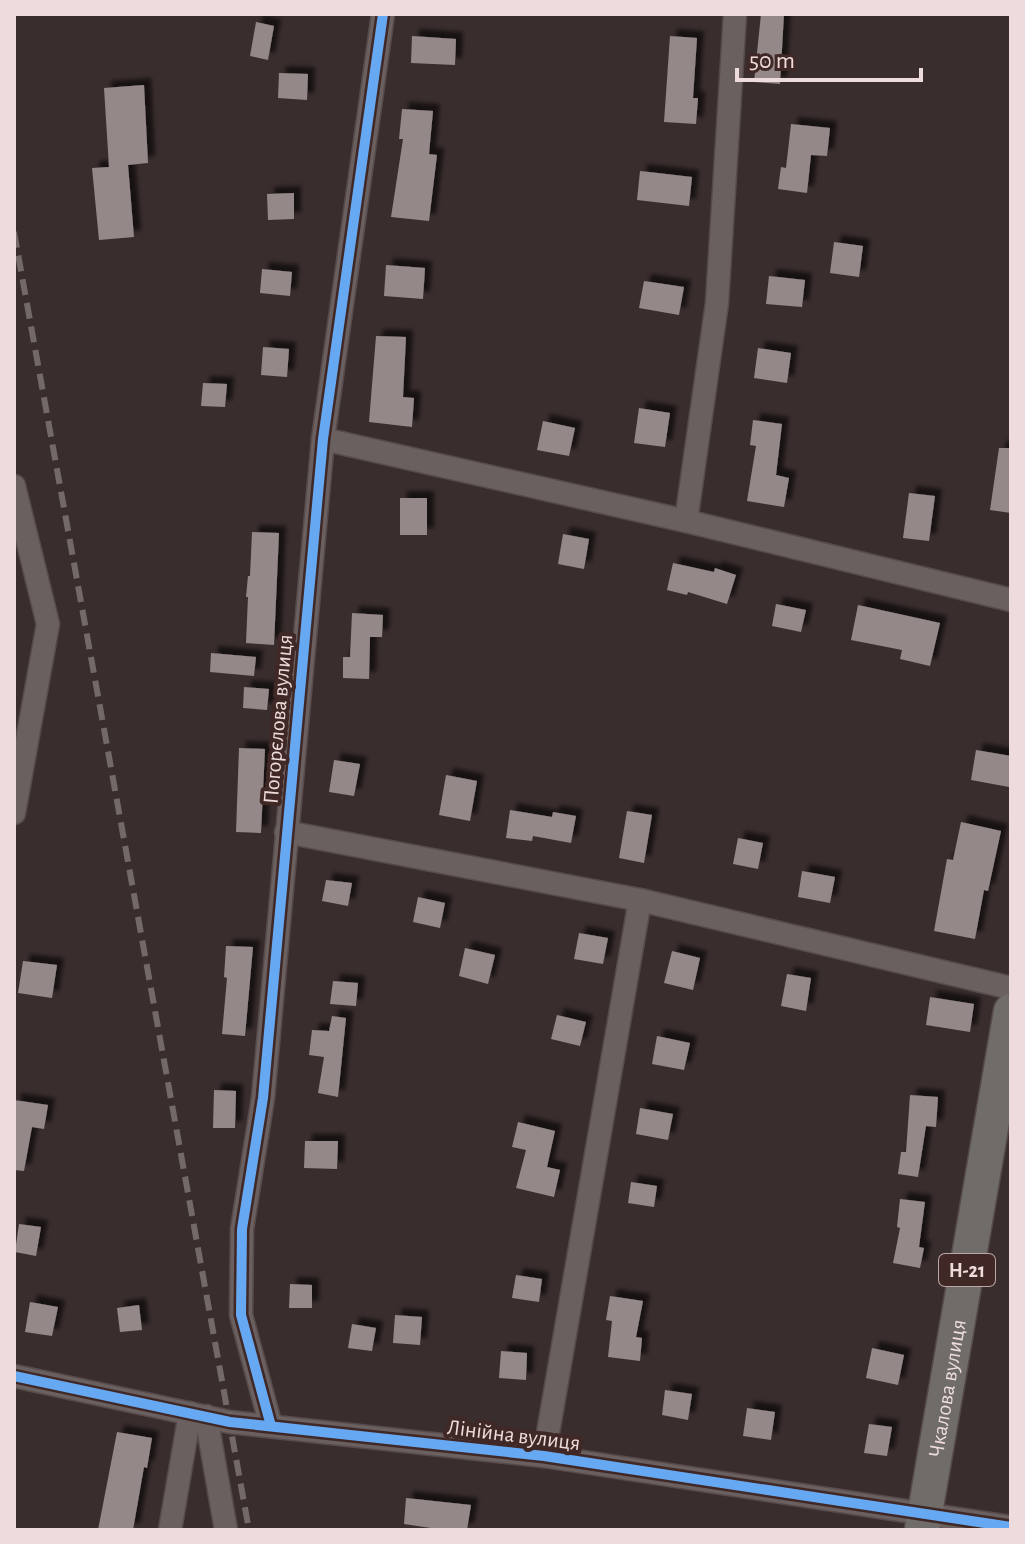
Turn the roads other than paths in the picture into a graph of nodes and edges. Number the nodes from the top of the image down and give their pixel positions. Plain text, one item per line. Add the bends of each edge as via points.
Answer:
1 (383, 14) edge
2 (735, 14) edge
3 (323, 439) junction
4 (14, 486) edge
5 (686, 521) junction
6 (1011, 600) edge
7 (14, 813) edge
8 (286, 832) junction
9 (640, 900) junction
10 (1011, 988) edge
11 (1011, 1011) edge
12 (14, 1376) edge
13 (198, 1415) junction
14 (271, 1426) junction
15 (544, 1456) junction
16 (924, 1522) edge
17 (1011, 1527) edge
18 (170, 1530) edge
19 (226, 1530) edge

1 - 3 street, Погорєлова вулиця
2 - 5 street via 717,303
3 - 5 street
3 - 8 street, Погорєлова вулиця
4 - 7 street via 48,624
5 - 6 street
8 - 9 street
8 - 14 street, Погорєлова вулиця via 263,1098 242,1229 241,1315
9 - 10 street
9 - 15 street
11 - 16 main road, Чкалова вулиця / Н-21
12 - 13 street, Лінійна вулиця
13 - 14 street, Лінійна вулиця
13 - 18 street
13 - 19 street
14 - 15 street, Лінійна вулиця
15 - 16 street, Лінійна вулиця
16 - 17 street, Лінійна вулиця

